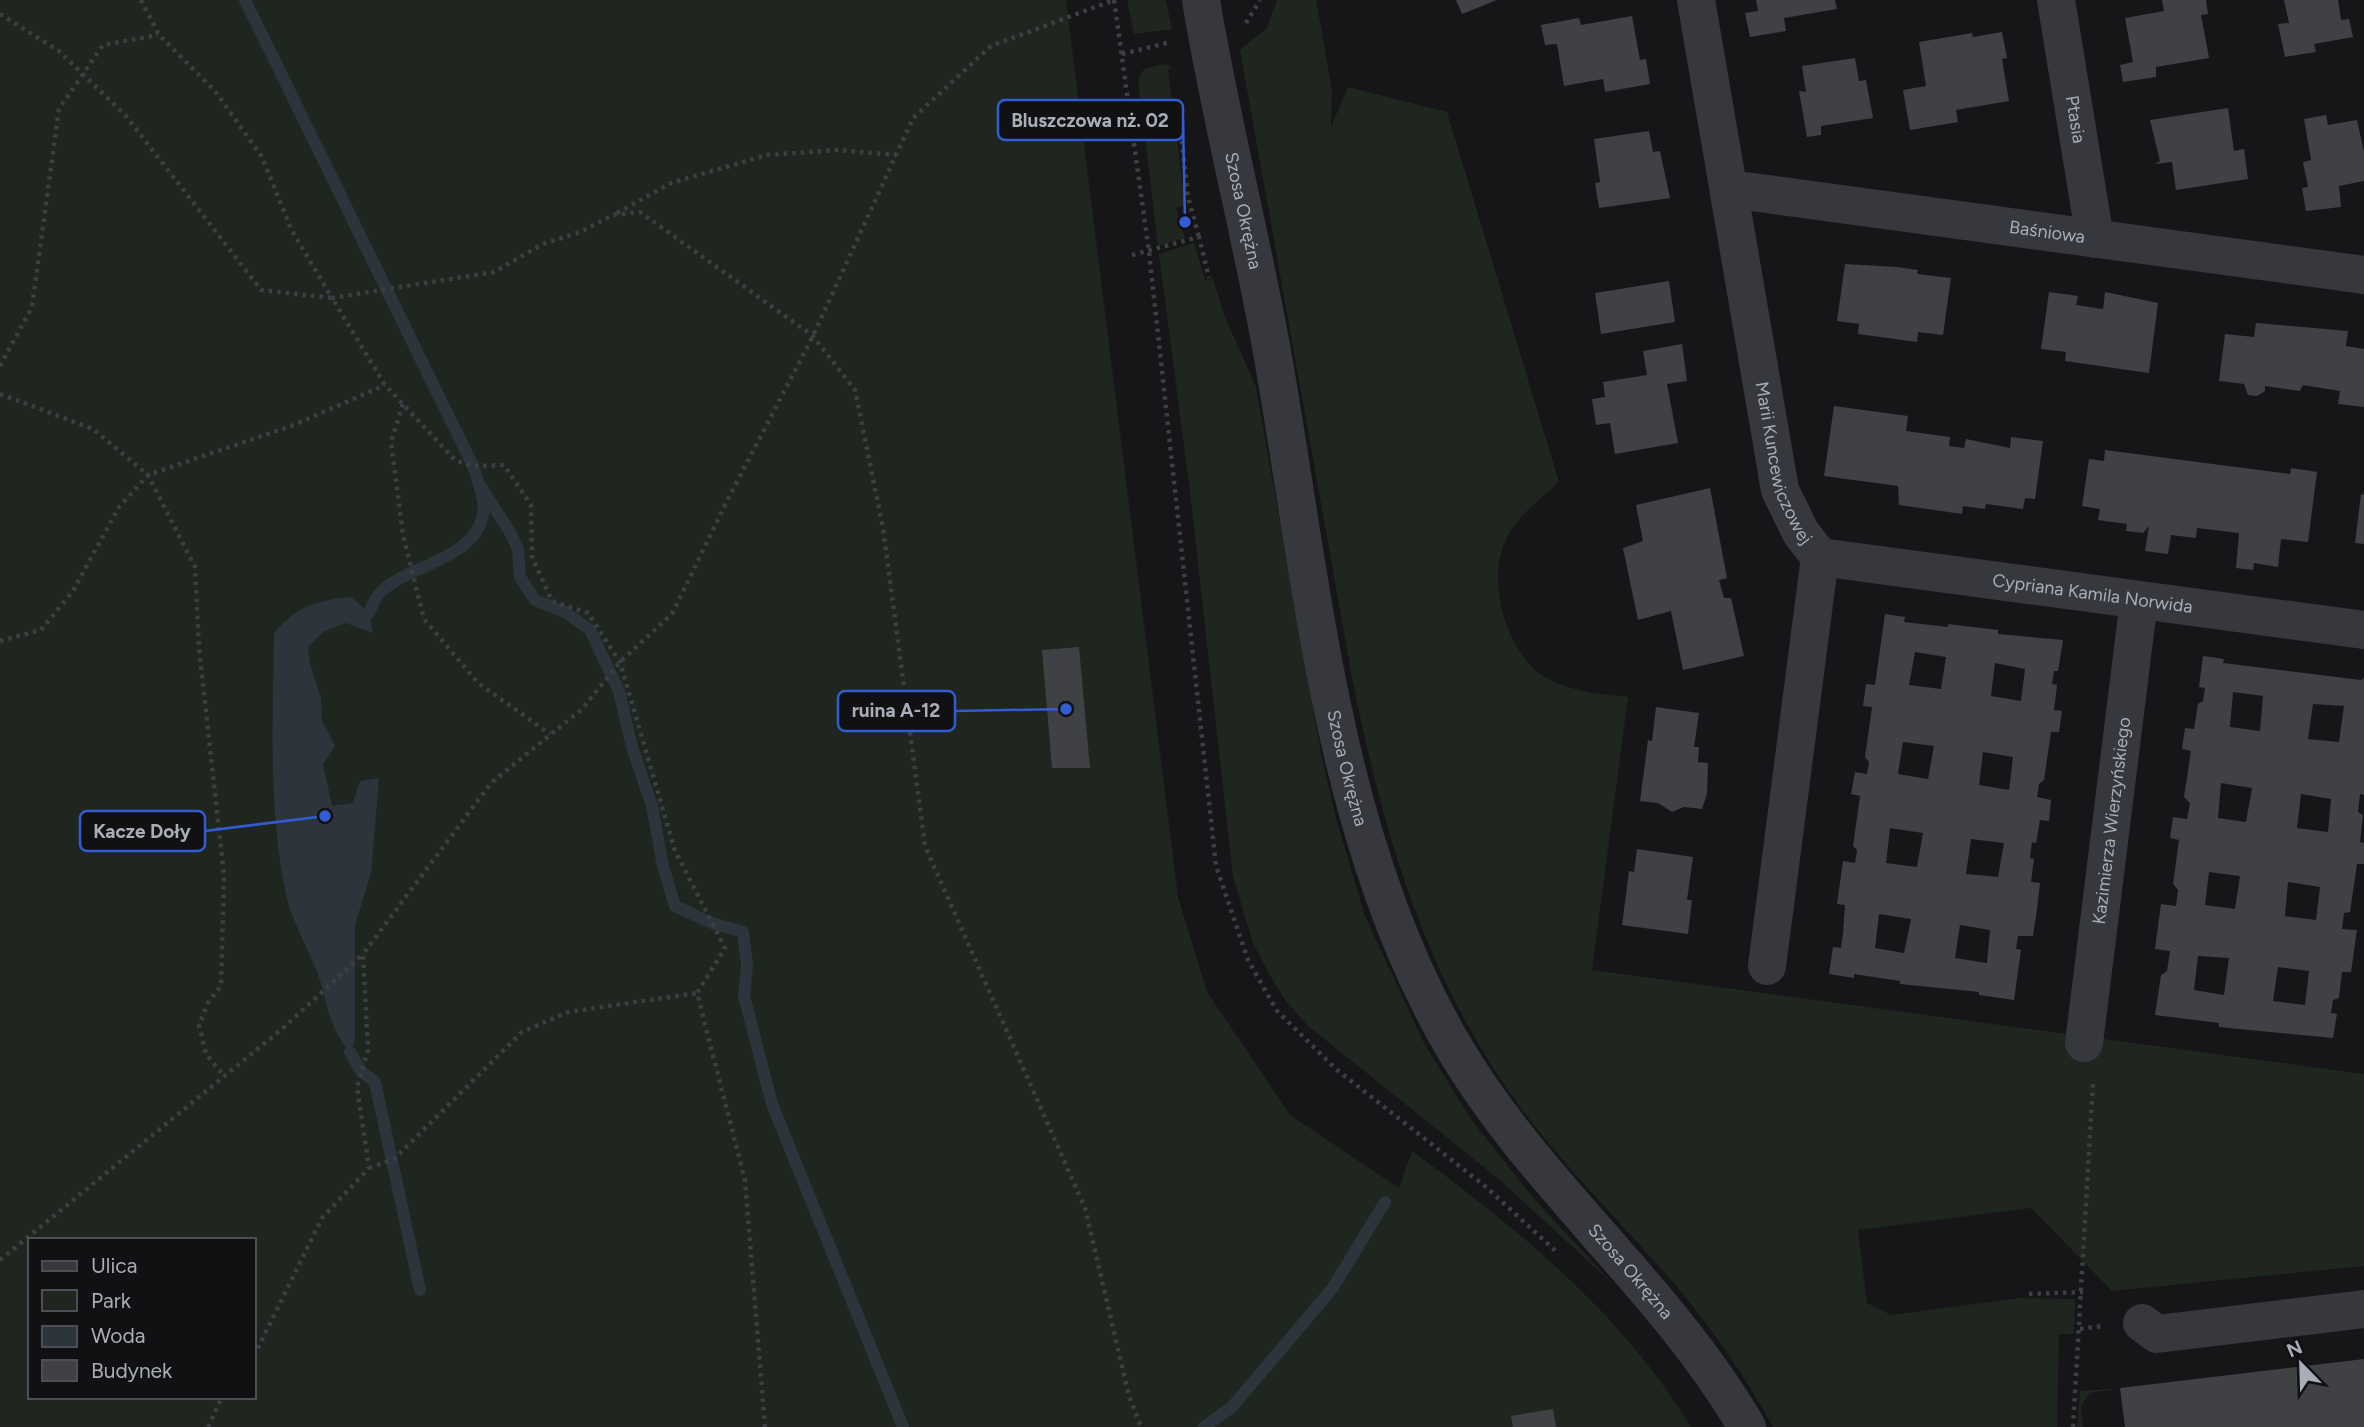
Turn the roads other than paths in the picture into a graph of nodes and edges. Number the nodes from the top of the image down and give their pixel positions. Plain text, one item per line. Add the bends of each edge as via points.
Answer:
1 (1201, 0) edge
2 (1696, 0) edge
3 (2056, 0) edge
4 (1730, 189) junction
5 (2095, 239) junction
6 (2364, 275) edge
7 (1820, 557) junction
8 (2138, 600) junction
9 (2364, 630) edge
10 (1767, 966) dead end
11 (2084, 1043) road end
12 (2364, 1309) edge
13 (2142, 1323) dead end
14 (1747, 1427) edge

1 - 14 street, Szosa Okrężna via 1271,348 1347,769 1362,833 1389,912 1431,1006 1489,1102 1550,1181 1681,1329
2 - 4 street, Marii Kuncewiczowej
3 - 5 street, Ptasia
4 - 5 street, Baśniowa
4 - 7 street, Marii Kuncewiczowej via 1780,490 1801,533
5 - 6 street, Baśniowa
7 - 8 street, Cypriana Kamila Norwida
7 - 10 street, Marii Kuncewiczowej
8 - 9 street, Cypriana Kamila Norwida
8 - 11 street, Kazimierza Wierzyńskiego
12 - 13 street via 2157,1334

